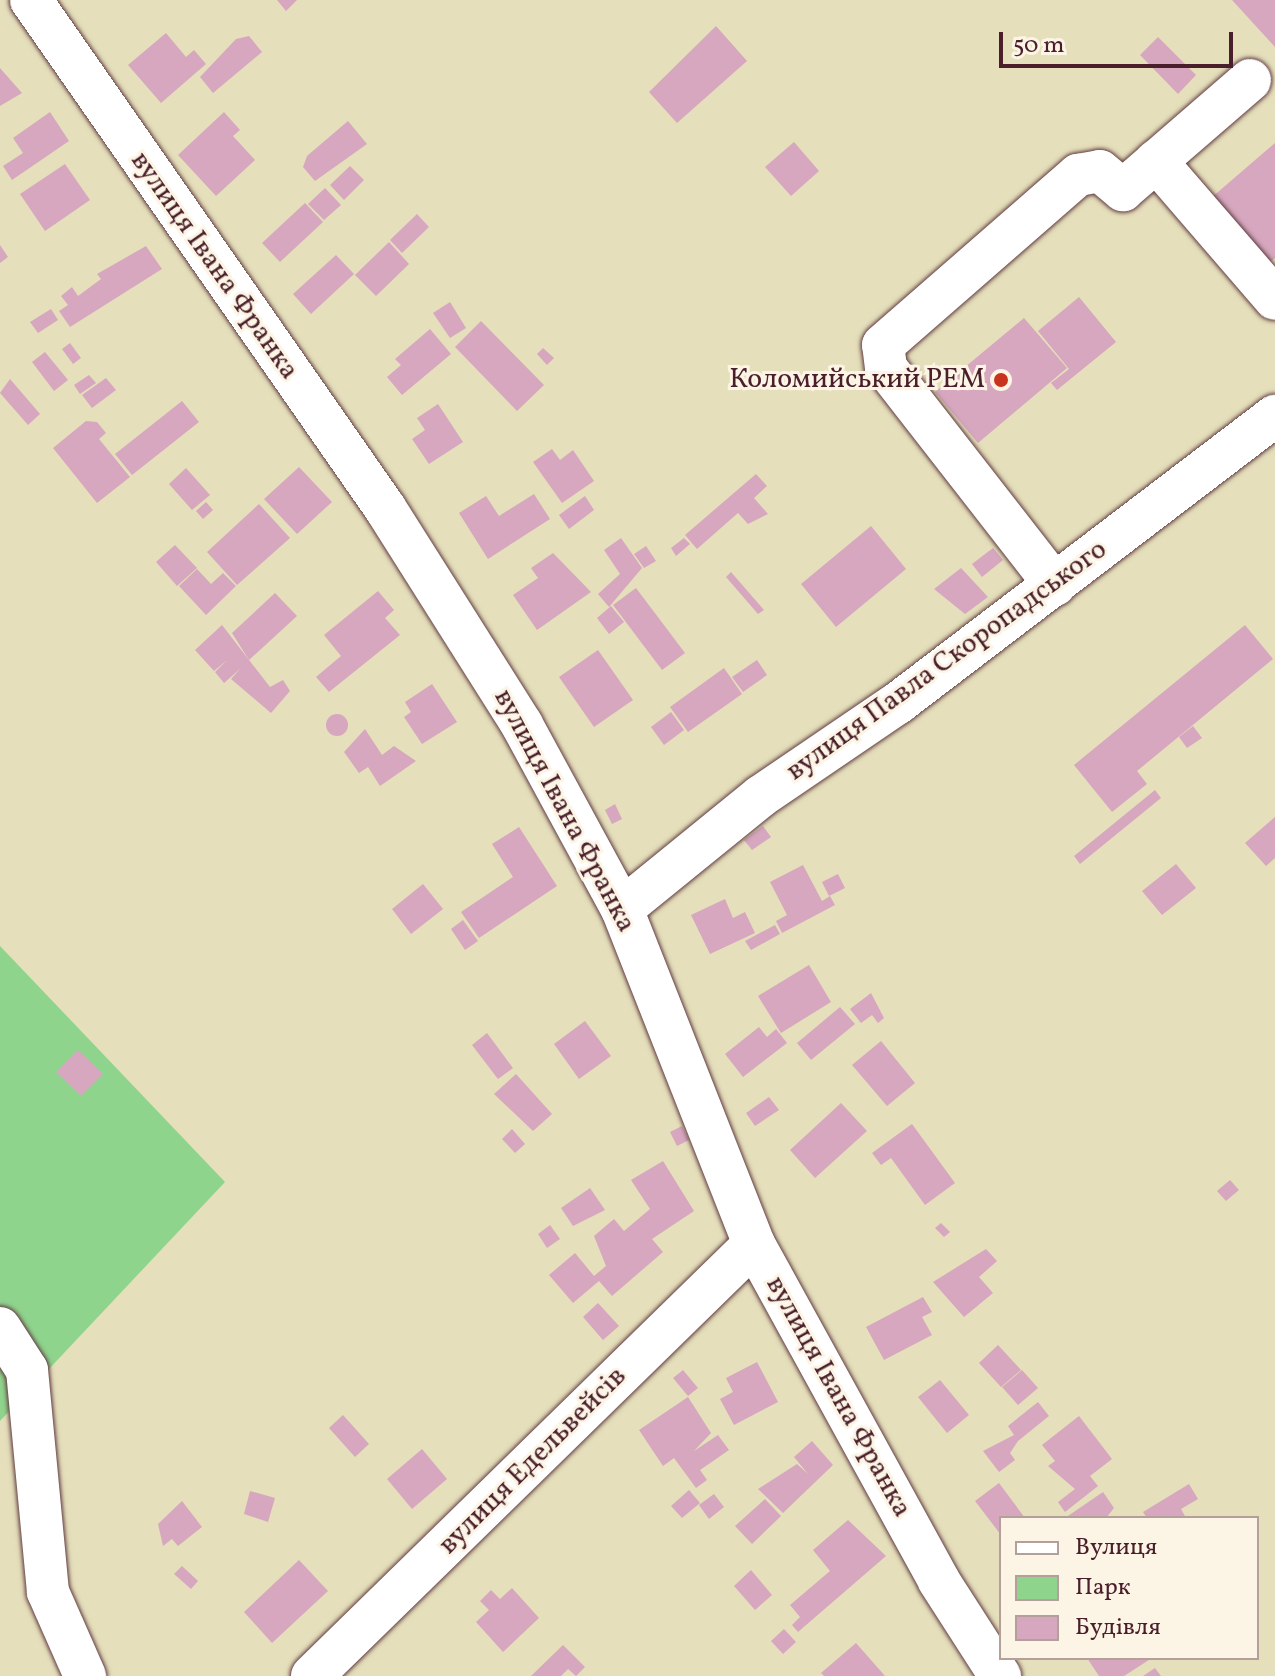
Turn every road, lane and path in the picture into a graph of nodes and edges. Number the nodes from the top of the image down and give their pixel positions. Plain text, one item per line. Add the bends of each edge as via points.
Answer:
1 (31, 0) edge
2 (1250, 80) dead end
3 (1156, 161) junction
4 (1275, 299) edge
5 (1275, 416) edge
6 (1055, 585) junction
7 (622, 909) junction
8 (754, 1244) junction
9 (0, 1328) edge
10 (85, 1676) edge
11 (312, 1676) edge
12 (1000, 1676) edge

1 - 7 street, вулиця Івана Франка via 437,587
2 - 3 street
3 - 4 street
3 - 6 street via 1123,190 1100,171 1083,172 889,335 881,351 886,368
5 - 6 street, вулиця Павла Скоропадського
6 - 7 street, вулиця Павла Скоропадського via 761,796
7 - 8 street, вулиця Івана Франка
8 - 11 street, вулиця Едельвейсів
8 - 12 street, вулиця Івана Франка via 939,1581
9 - 10 street via 27,1370 48,1592

